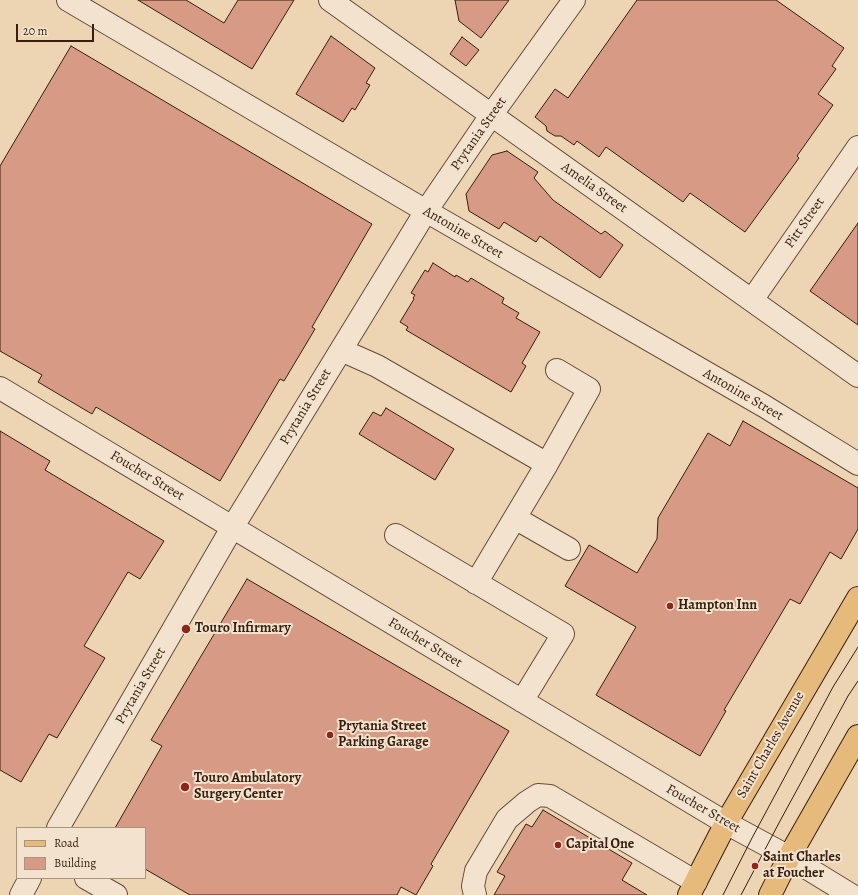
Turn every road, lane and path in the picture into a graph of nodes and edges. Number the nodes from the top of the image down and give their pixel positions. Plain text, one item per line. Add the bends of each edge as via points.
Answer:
1 (68, 0) edge
2 (330, 0) edge
3 (574, 0) edge
4 (492, 114) junction
5 (858, 147) edge
6 (426, 212) junction
7 (752, 300) junction
8 (341, 350) junction
9 (557, 370) dead end
10 (858, 376) edge
11 (0, 388) edge
12 (547, 464) junction
13 (858, 464) edge
14 (515, 518) junction
15 (232, 528) junction
16 (396, 535) dead end
17 (569, 548) dead end
18 (476, 582) junction
19 (858, 598) edge
20 (522, 701) junction
21 (858, 736) edge
22 (726, 823) junction
23 (59, 827) edge
24 (789, 857) junction
25 (29, 879) edge
26 (88, 879) edge
27 (693, 888) edge
28 (21, 895) edge
29 (116, 895) edge
30 (475, 895) edge
31 (770, 895) edge
32 (851, 895) edge

1 - 6 street, Antonine Street
2 - 4 street, Amelia Street
3 - 4 street, Prytania Street
4 - 6 street, Prytania Street
4 - 7 street, Amelia Street
5 - 7 street, Pitt Street
6 - 8 street, Prytania Street
6 - 13 street, Antonine Street via 764,406
7 - 10 street, Amelia Street
8 - 12 street via 378,366
8 - 15 street, Prytania Street
9 - 12 street via 589,389
11 - 15 street, Foucher Street
12 - 14 street
14 - 17 street
14 - 18 street
15 - 20 street, Foucher Street
15 - 23 street, Prytania Street
16 - 18 street
18 - 20 street via 563,634
19 - 22 main road, Saint Charles Avenue
20 - 22 street, Foucher Street
21 - 24 main road
22 - 24 street, Foucher Street
22 - 27 main road, Saint Charles Avenue
24 - 31 main road
24 - 32 street, Foucher Street
25 - 28 street
26 - 29 street
27 - 30 street via 550,796 538,795 507,819 476,871 473,886

